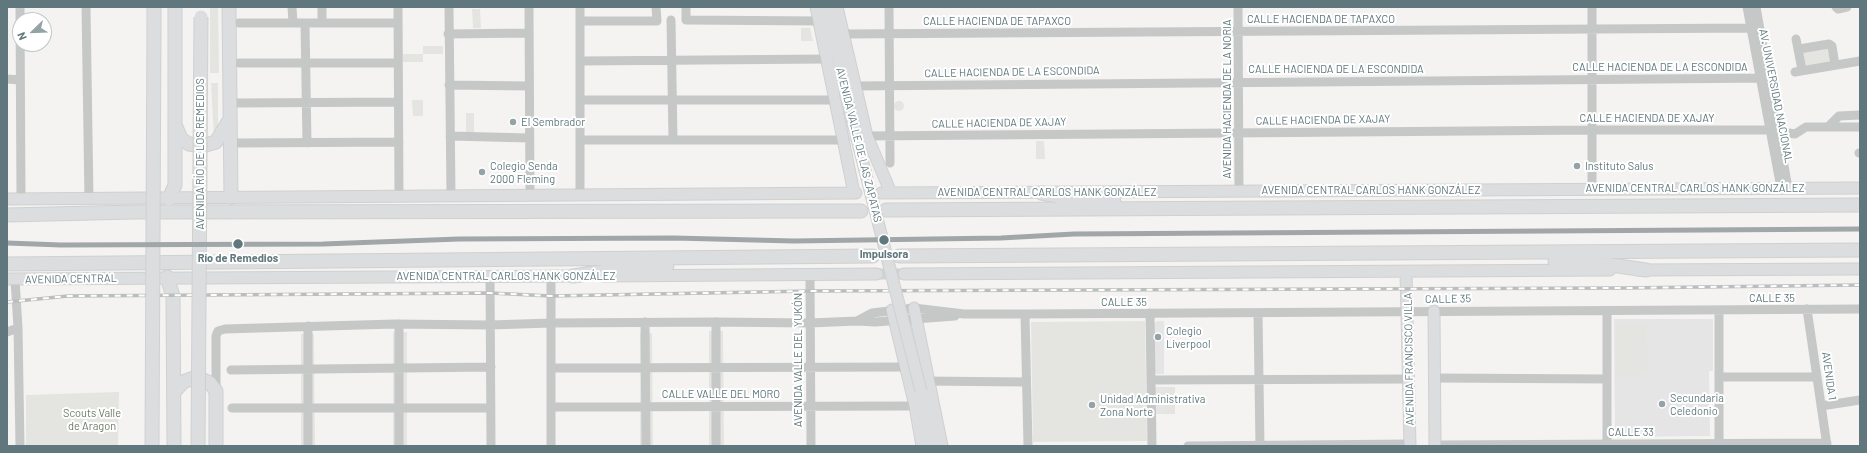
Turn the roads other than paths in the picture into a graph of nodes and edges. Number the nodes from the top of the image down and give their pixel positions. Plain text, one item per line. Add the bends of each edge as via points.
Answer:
1 (20, 7) edge
2 (86, 7) edge
3 (154, 7) edge
4 (175, 7) edge
5 (229, 7) edge
6 (292, 7) edge
7 (322, 7) edge
8 (398, 7) edge
9 (448, 7) edge
10 (529, 7) edge
11 (580, 7) edge
12 (656, 7) edge
13 (686, 7) edge
14 (816, 7) edge
15 (827, 7) edge
16 (837, 7) edge
17 (889, 7) edge
18 (1238, 7) edge
19 (1592, 7) edge
20 (1748, 7) edge
21 (1756, 7) edge
22 (1836, 7) edge
23 (1847, 7) edge
24 (202, 12) edge
25 (671, 20) dead end
26 (580, 21) junction
27 (819, 21) junction
28 (293, 23) junction
29 (305, 23) junction
30 (398, 23) junction
31 (239, 24) dead end
32 (322, 24) junction
33 (1751, 28) junction
34 (1592, 29) junction
35 (1238, 31) junction
36 (529, 33) junction
37 (889, 33) junction
38 (448, 34) junction
39 (843, 34) junction
40 (1796, 39) dead end
41 (1799, 49) junction
42 (822, 59) junction
43 (672, 60) junction
44 (580, 61) junction
45 (1860, 61) edge
46 (305, 62) junction
47 (239, 63) dead end
48 (398, 63) junction
49 (1835, 65) junction
50 (1765, 78) junction
51 (7, 80) edge
52 (20, 80) junction
53 (1592, 80) junction
54 (1239, 82) junction
55 (449, 85) junction
56 (889, 85) junction
57 (528, 86) junction
58 (855, 86) junction
59 (580, 100) junction
60 (672, 100) junction
61 (306, 102) junction
62 (398, 102) junction
63 (236, 103) dead end
64 (837, 104) junction
65 (859, 105) junction
66 (1860, 115) edge
67 (229, 120) junction
68 (1830, 126) junction
69 (176, 127) junction
70 (1860, 127) edge
71 (1592, 130) junction
72 (1774, 131) junction
73 (1239, 132) junction
74 (450, 136) junction
75 (867, 136) junction
76 (890, 136) junction
77 (529, 138) junction
78 (580, 140) junction
79 (672, 140) junction
80 (845, 140) junction
81 (399, 142) junction
82 (307, 143) junction
83 (237, 144) dead end
84 (890, 163) dead end
85 (1592, 188) junction
86 (1784, 188) junction
87 (1860, 188) edge
88 (1239, 190) junction
89 (886, 193) joint
90 (1041, 193) junction
91 (580, 194) junction
92 (530, 195) junction
93 (399, 196) junction
94 (451, 196) junction
95 (231, 197) junction
96 (7, 199) edge
97 (21, 199) junction
98 (89, 199) junction
99 (168, 199) junction
100 (1860, 205) edge
101 (1149, 208) junction
102 (886, 210) dead end
103 (861, 211) dead end
104 (7, 215) edge
105 (1860, 250) edge
106 (1494, 253) junction
107 (873, 256) dead end
108 (899, 256) dead end
109 (772, 257) junction
110 (134, 263) joint
111 (7, 264) edge
112 (1860, 269) edge
113 (1646, 270) junction
114 (1406, 272) junction
115 (877, 274) tunnel mouth
116 (904, 274) tunnel mouth
117 (810, 275) junction
118 (490, 276) junction
119 (573, 276) junction
120 (551, 277) junction
121 (135, 278) joint
122 (167, 278) junction
123 (11, 279) edge
124 (1807, 309) junction
125 (1860, 309) edge
126 (1718, 310) junction
127 (1434, 311) junction
128 (1607, 311) junction
129 (1408, 312) junction
130 (914, 313) junction
131 (1150, 313) junction
132 (1025, 314) junction
133 (1258, 314) junction
134 (893, 315) junction
135 (645, 322) junction
136 (716, 322) junction
137 (551, 323) junction
138 (810, 323) junction
139 (399, 324) junction
140 (490, 325) junction
141 (308, 326) junction
142 (18, 328) junction
143 (7, 332) edge
144 (923, 355) junction
145 (905, 361) junction
146 (491, 367) junction
147 (716, 367) junction
148 (810, 367) junction
149 (925, 367) junction
150 (399, 368) junction
151 (551, 368) junction
152 (645, 368) junction
153 (308, 369) junction
154 (231, 370) dead end
155 (1719, 377) junction
156 (1816, 377) junction
157 (1435, 378) junction
158 (1607, 379) junction
159 (1151, 380) junction
160 (1260, 380) junction
161 (1410, 380) junction
162 (909, 381) junction
163 (929, 382) junction
164 (1026, 382) junction
165 (175, 391) junction
166 (216, 391) junction
167 (1860, 400) edge
168 (551, 406) junction
169 (646, 406) junction
170 (716, 406) junction
171 (810, 406) junction
172 (915, 406) junction
173 (1821, 406) junction
174 (232, 408) dead end
175 (308, 408) junction
176 (399, 408) junction
177 (491, 408) junction
178 (1607, 444) junction
179 (1719, 444) junction
180 (1410, 445) edge
181 (1671, 445) edge
182 (1827, 445) edge
183 (20, 446) edge
184 (152, 446) edge
185 (174, 446) edge
186 (198, 446) edge
187 (216, 446) edge
188 (308, 446) edge
189 (399, 446) edge
190 (491, 446) edge
191 (552, 446) edge
192 (646, 446) edge
193 (716, 446) edge
194 (811, 446) edge
195 (922, 446) edge
196 (932, 446) edge
197 (942, 446) edge
198 (1028, 446) edge
199 (1152, 446) edge
200 (1188, 446) edge
201 (1260, 446) edge
202 (1435, 446) edge

1 - 52 street
2 - 98 street
3 - 184 highway, bridge
4 - 69 highway
5 - 67 highway
6 - 28 street
7 - 32 street
8 - 30 street
9 - 38 street
10 - 36 street
11 - 26 street
12 - 26 street via 656,21
13 - 27 street via 686,20
14 - 27 main road, AVENIDA VALLE DE LAS ZAPATAS
15 - 196 main road, AVENIDA VALLE DE LAS ZAPATAS, bridge via 845,92 921,392
16 - 39 main road, AVENIDA VALLE DE LAS ZAPATAS
17 - 37 street
18 - 35 street, AVENIDA HACIENDA DE LA NORIA
19 - 34 street
20 - 33 street, AV. UNIVERSIDAD NACIONAL
21 - 50 street, AV. UNIVERSIDAD NACIONAL
22 - 23 street
24 - 186 highway, AVENIDA RÍO DE LOS REMEDIOS, bridge
25 - 43 street
26 - 44 street
27 - 42 main road, AVENIDA VALLE DE LAS ZAPATAS
28 - 29 street
28 - 31 street
29 - 32 street
29 - 46 street
30 - 32 street
30 - 48 street
33 - 34 street, CALLE HACIENDA DE TAPAXCO
33 - 50 street, AV. UNIVERSIDAD NACIONAL
34 - 35 street, CALLE HACIENDA DE TAPAXCO
34 - 53 street
35 - 37 street, CALLE HACIENDA DE TAPAXCO
35 - 54 street, AVENIDA HACIENDA DE LA NORIA
36 - 38 street
36 - 57 street
37 - 39 street, CALLE HACIENDA DE TAPAXCO
37 - 56 street
38 - 55 street
39 - 58 main road, AVENIDA VALLE DE LAS ZAPATAS
40 - 41 street
41 - 49 street via 1830,44
41 - 49 street via 1799,71
42 - 43 street
42 - 64 main road, AVENIDA VALLE DE LAS ZAPATAS
43 - 44 street
43 - 60 street
44 - 59 street
45 - 49 street
46 - 47 street
46 - 48 street
46 - 61 street
48 - 62 street
50 - 53 street, CALLE HACIENDA DE LA ESCONDIDA
50 - 72 street, AV. UNIVERSIDAD NACIONAL
51 - 52 street
52 - 97 street
53 - 54 street, CALLE HACIENDA DE LA ESCONDIDA
53 - 71 street
54 - 56 street, CALLE HACIENDA DE LA ESCONDIDA
54 - 73 street, AVENIDA HACIENDA DE LA NORIA
55 - 57 street
55 - 74 street
56 - 58 street, CALLE HACIENDA DE LA ESCONDIDA
56 - 76 street
57 - 77 street
58 - 65 main road, AVENIDA VALLE DE LAS ZAPATAS
59 - 60 street
59 - 78 street
60 - 64 street
60 - 79 street
61 - 62 street
61 - 63 street
61 - 82 street
62 - 81 street
64 - 65 main road via 845,112 858,109
64 - 80 main road, AVENIDA VALLE DE LAS ZAPATAS
65 - 75 main road, AVENIDA VALLE DE LAS ZAPATAS
66 - 68 street via 1839,116
67 - 69 highway via 216,142 202,146 189,144 181,138
67 - 95 highway
68 - 70 street, CALLE HACIENDA DE XAJAY
68 - 72 street, CALLE HACIENDA DE XAJAY via 1806,127 1795,134
69 - 99 highway via 175,185
71 - 72 street, CALLE HACIENDA DE XAJAY
71 - 73 street, CALLE HACIENDA DE XAJAY
71 - 85 street
72 - 86 street, AV. UNIVERSIDAD NACIONAL
73 - 76 street, CALLE HACIENDA DE XAJAY
73 - 88 street, AVENIDA HACIENDA DE LA NORIA
74 - 77 street
74 - 94 street
75 - 76 street, CALLE HACIENDA DE XAJAY
75 - 89 main road, AVENIDA VALLE DE LAS ZAPATAS
76 - 84 street
77 - 92 street
78 - 79 street
78 - 91 street
79 - 80 street
80 - 91 main road, AVENIDA VALLE DE LAS ZAPATAS via 855,193
81 - 82 street
81 - 93 street
82 - 83 street
85 - 86 main road, AVENIDA CENTRAL CARLOS HANK GONZÁLEZ
85 - 88 main road, AVENIDA CENTRAL CARLOS HANK GONZÁLEZ
86 - 87 main road, AVENIDA CENTRAL CARLOS HANK GONZÁLEZ
88 - 90 main road, AVENIDA CENTRAL CARLOS HANK GONZÁLEZ
89 - 90 main road, AVENIDA CENTRAL CARLOS HANK GONZÁLEZ
90 - 101 highway via 1076,199 1124,202
91 - 92 main road
92 - 94 main road
93 - 94 main road
93 - 95 main road
95 - 99 main road
96 - 97 main road
97 - 98 main road
98 - 99 main road
100 - 101 highway, AVENIDA CENTRAL CARLOS HANK GONZÁLEZ
101 - 102 highway, AVENIDA CENTRAL CARLOS HANK GONZÁLEZ
103 - 104 highway via 135,212
105 - 106 highway
106 - 108 highway
106 - 113 highway via 1537,260 1604,264
107 - 109 highway, AVENIDA CENTRAL CARLOS HANK GONZÁLEZ
109 - 110 highway, AVENIDA CENTRAL CARLOS HANK GONZÁLEZ
109 - 119 highway via 628,268
110 - 111 highway, AVENIDA CENTRAL
112 - 113 main road
113 - 114 main road
114 - 116 main road
114 - 129 main road, AVENIDA FRANCISCO VILLA
115 - 117 main road, AVENIDA CENTRAL CARLOS HANK GONZÁLEZ
117 - 119 main road, AVENIDA CENTRAL CARLOS HANK GONZÁLEZ
117 - 138 street, AVENIDA VALLE DEL YUKÓN
118 - 120 main road, AVENIDA CENTRAL CARLOS HANK GONZÁLEZ
118 - 122 main road, AVENIDA CENTRAL CARLOS HANK GONZÁLEZ
118 - 140 street
119 - 120 main road, AVENIDA CENTRAL CARLOS HANK GONZÁLEZ
120 - 137 street
121 - 122 main road, AVENIDA CENTRAL CARLOS HANK GONZÁLEZ
121 - 123 main road, AVENIDA CENTRAL
122 - 165 highway via 173,296
123 - 142 street
124 - 125 street, CALLE 35
124 - 126 street, CALLE 35
124 - 156 street, AVENIDA 1
126 - 128 street, CALLE 35
126 - 155 street
127 - 128 street, CALLE 35
127 - 129 street, CALLE 35
127 - 157 main road
128 - 158 street
129 - 133 street, CALLE 35
129 - 161 main road, AVENIDA FRANCISCO VILLA
130 - 132 street, CALLE 35 via 947,317 964,314
130 - 134 street, CALLE 35
130 - 144 main road
131 - 132 street, CALLE 35
131 - 133 street, CALLE 35
131 - 159 street
132 - 164 street
133 - 160 street
134 - 138 street via 872,313 857,320
134 - 145 main road
135 - 136 street
135 - 137 street
135 - 152 street
136 - 138 street
136 - 147 street
137 - 140 street
137 - 151 street
138 - 148 street, AVENIDA VALLE DEL YUKÓN
139 - 140 street
139 - 141 street
139 - 150 street
140 - 146 street
141 - 153 street
141 - 166 street via 218,331 215,341
142 - 143 street
142 - 183 street
144 - 145 main road
144 - 149 main road
145 - 148 street
145 - 149 street
145 - 162 main road
146 - 150 street
146 - 177 street
147 - 148 street
147 - 152 street
147 - 170 street
148 - 171 street, AVENIDA VALLE DEL YUKÓN
149 - 163 main road
150 - 153 street
150 - 176 street
151 - 152 street
151 - 168 street
152 - 169 street
153 - 154 street
153 - 175 street
155 - 156 street
155 - 179 street
156 - 173 street, AVENIDA 1
157 - 158 street
157 - 202 main road
158 - 178 street
159 - 160 street
159 - 199 street
160 - 161 street
160 - 201 street
161 - 180 main road, AVENIDA FRANCISCO VILLA
162 - 163 street
162 - 172 main road
163 - 164 street
163 - 197 main road
164 - 198 street
165 - 166 highway via 184,382 196,377 210,383
165 - 185 highway
166 - 187 highway
167 - 173 street
168 - 169 street, CALLE VALLE DEL MORO
168 - 191 street
169 - 170 street, CALLE VALLE DEL MORO
169 - 192 street
170 - 171 street, CALLE VALLE DEL MORO
170 - 193 street
171 - 172 street, CALLE VALLE DEL MORO
171 - 194 street, AVENIDA VALLE DEL YUKÓN
172 - 195 main road
173 - 182 street, AVENIDA 1
174 - 175 street
175 - 176 street
175 - 188 street
176 - 177 street
176 - 189 street
177 - 190 street
178 - 181 street, CALLE 33
178 - 202 street, CALLE 33
179 - 181 street, CALLE 33
179 - 182 street, CALLE 33
180 - 201 street
200 - 201 street

